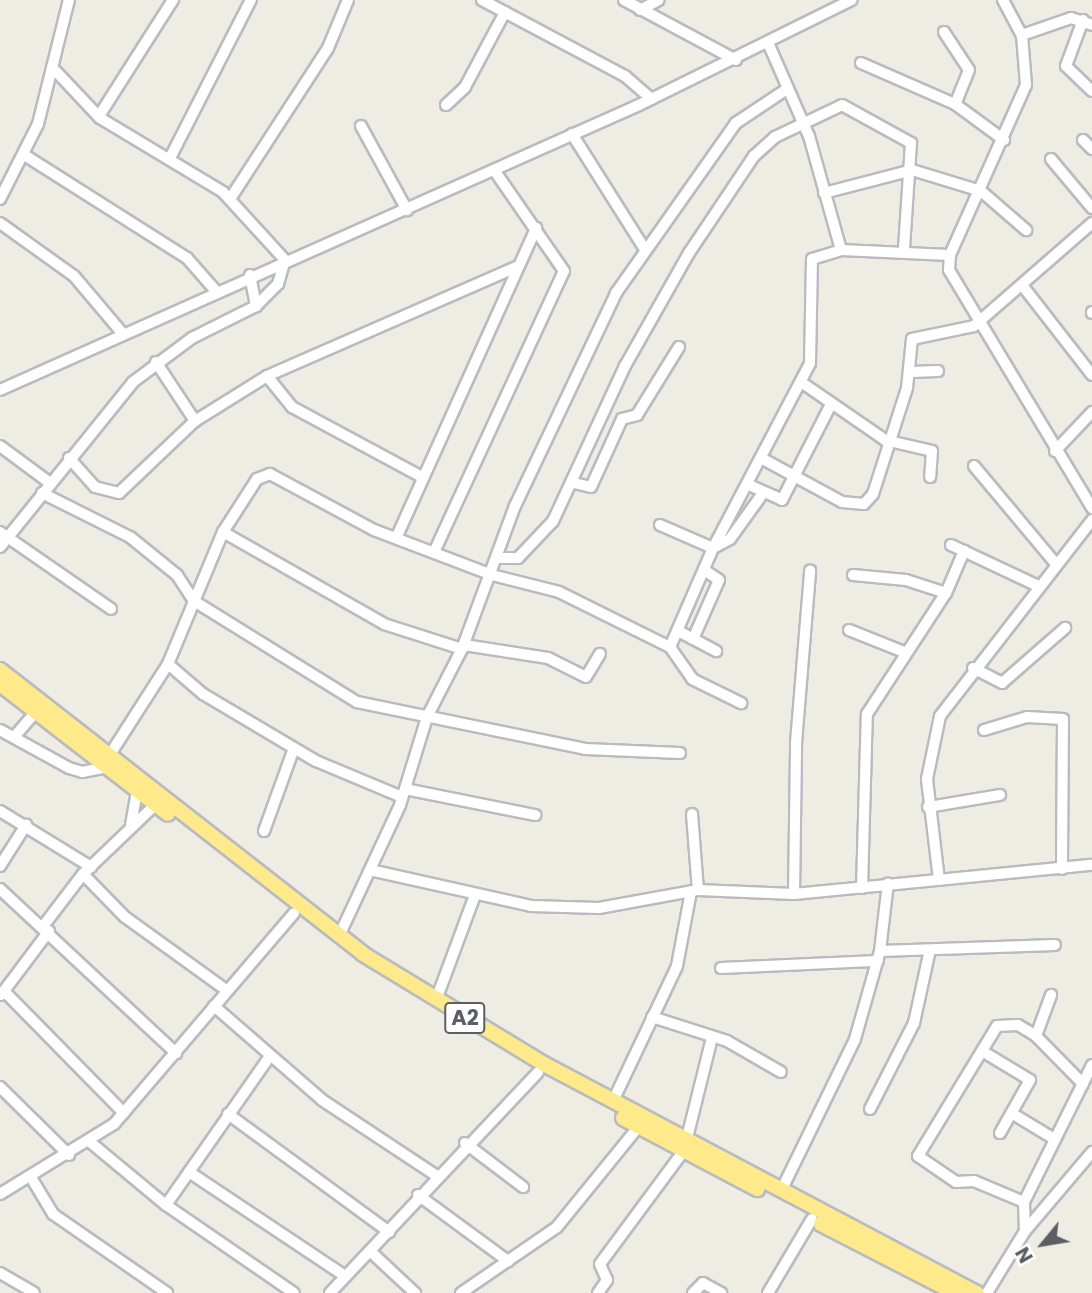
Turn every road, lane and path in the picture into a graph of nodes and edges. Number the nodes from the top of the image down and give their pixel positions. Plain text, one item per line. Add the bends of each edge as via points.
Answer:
1 (69, 0) edge
2 (173, 0) edge
3 (251, 0) edge
4 (348, 0) edge
5 (482, 0) edge
6 (624, 0) edge
7 (659, 0) edge
8 (852, 0) edge
9 (1003, 0) edge
10 (836, 4) edge
11 (640, 10) junction
12 (505, 12) junction
13 (1088, 22) edge
14 (944, 32) dead end
15 (1021, 35) junction
16 (769, 45) junction
17 (736, 60) junction
18 (861, 63) dead end
19 (52, 67) junction
20 (787, 89) junction
21 (1092, 91) edge
22 (651, 99) junction
23 (955, 104) junction
24 (446, 105) dead end
25 (99, 116) junction
26 (804, 121) junction
27 (361, 126) dead end
28 (572, 134) junction
29 (1004, 140) junction
30 (1083, 140) dead end
31 (1092, 149) edge
32 (26, 156) junction
33 (170, 158) junction
34 (1051, 159) dead end
35 (494, 170) junction
36 (912, 170) junction
37 (981, 191) junction
38 (824, 193) junction
39 (0, 199) edge
40 (230, 199) junction
41 (1092, 208) edge
42 (407, 210) junction
43 (0, 223) edge
44 (1092, 223) edge
45 (536, 228) junction
46 (1026, 230) dead end
47 (644, 248) junction
48 (904, 248) junction
49 (841, 250) junction
50 (950, 255) junction
51 (285, 260) junction
52 (517, 267) junction
53 (250, 275) junction
54 (1022, 285) junction
55 (215, 290) junction
56 (256, 306) junction
57 (977, 324) junction
58 (123, 334) junction
59 (679, 347) dead end
60 (156, 362) junction
61 (938, 371) dead end
62 (911, 372) junction
63 (1092, 375) edge
64 (267, 376) junction
65 (801, 382) junction
66 (0, 390) edge
67 (830, 406) junction
68 (1092, 412) edge
69 (195, 421) junction
70 (886, 440) junction
71 (0, 446) edge
72 (1055, 451) junction
73 (69, 458) junction
74 (761, 458) junction
75 (974, 466) dead end
76 (420, 476) junction
77 (797, 476) junction
78 (930, 477) dead end
79 (50, 482) junction
80 (574, 483) junction
81 (749, 485) junction
82 (42, 493) junction
83 (762, 493) junction
84 (1092, 508) edge
85 (1092, 520) edge
86 (734, 522) junction
87 (660, 525) dead end
88 (223, 532) junction
89 (4, 534) edge
90 (398, 534) junction
91 (951, 545) dead end
92 (0, 547) edge
93 (713, 548) junction
94 (435, 550) junction
95 (964, 551) junction
96 (499, 558) junction
97 (1055, 563) junction
98 (704, 570) junction
99 (810, 571) dead end
100 (492, 575) junction
101 (853, 575) dead end
102 (1038, 586) junction
103 (946, 593) junction
104 (194, 601) junction
105 (691, 603) junction
106 (111, 609) dead end
107 (706, 609) junction
108 (686, 618) junction
109 (700, 622) junction
110 (1065, 628) dead end
111 (849, 630) dead end
112 (680, 632) junction
113 (693, 639) junction
114 (463, 647) junction
115 (670, 647) junction
116 (716, 650) dead end
117 (904, 652) junction
118 (600, 654) dead end
119 (168, 664) junction
120 (973, 668) junction
121 (0, 670) edge
122 (0, 684) edge
123 (741, 703) dead end
124 (36, 712) junction
125 (427, 717) junction
126 (0, 730) edge
127 (984, 730) dead end
128 (14, 737) junction
129 (294, 747) junction
130 (680, 752) dead end
131 (108, 761) junction
132 (137, 790) junction
133 (404, 793) junction
134 (1000, 795) dead end
135 (156, 804) junction
136 (928, 807) junction
137 (0, 811) edge
138 (692, 814) dead end
139 (535, 815) dead end
140 (26, 825) junction
141 (131, 825) junction
142 (264, 831) dead end
143 (1092, 865) edge
144 (0, 866) edge
145 (1062, 869) junction
146 (87, 870) junction
147 (370, 870) junction
148 (939, 880) junction
149 (888, 883) junction
150 (0, 888) edge
151 (862, 888) junction
152 (694, 891) junction
153 (794, 894) junction
154 (475, 895) junction
155 (294, 913) junction
156 (47, 928) junction
157 (339, 936) junction
158 (1055, 945) dead end
159 (929, 954) junction
160 (879, 956) junction
161 (721, 968) dead end
162 (225, 989) junction
163 (2, 994) edge
164 (1051, 995) dead end
165 (436, 1000) junction
166 (214, 1006) junction
167 (652, 1017) junction
168 (1036, 1036) junction
169 (712, 1038) junction
170 (982, 1051) junction
171 (176, 1053) junction
172 (268, 1059) junction
173 (1092, 1065) edge
174 (538, 1072) junction
175 (781, 1072) dead end
176 (1083, 1084) junction
177 (0, 1087) edge
178 (613, 1101) junction
179 (870, 1109) dead end
180 (124, 1113) junction
181 (228, 1114) junction
182 (1013, 1114) junction
183 (639, 1126) junction
184 (1000, 1133) dead end
185 (1051, 1137) junction
186 (90, 1142) junction
187 (465, 1143) junction
188 (686, 1144) junction
189 (1092, 1152) edge
190 (69, 1155) junction
191 (189, 1172) junction
192 (437, 1176) junction
193 (32, 1179) junction
194 (523, 1186) dead end
195 (781, 1191) junction
196 (0, 1194) edge
197 (418, 1195) junction
198 (1024, 1202) junction
199 (166, 1205) junction
200 (812, 1219) junction
201 (1025, 1231) junction
202 (389, 1232) junction
203 (370, 1251) junction
204 (508, 1261) junction
205 (0, 1273) edge
206 (345, 1276) junction
207 (33, 1293) edge
208 (167, 1293) edge
209 (293, 1293) edge
210 (330, 1293) edge
211 (415, 1293) edge
212 (461, 1293) edge
213 (597, 1293) edge
214 (693, 1293) edge
215 (721, 1293) edge
216 (768, 1293) edge
217 (955, 1293) edge
218 (977, 1293) edge
219 (987, 1293) edge

1 - 19 street
2 - 25 street
3 - 33 street
4 - 40 street via 328,48
5 - 12 street
6 - 11 street
7 - 11 street
8 - 10 street
9 - 15 street
10 - 16 street
11 - 17 street
12 - 22 street via 625,76
12 - 24 street via 465,87
13 - 15 street
13 - 21 street via 1066,66
14 - 23 street via 969,70
15 - 29 street via 1026,85
16 - 17 street
16 - 20 street
17 - 22 street
18 - 23 street
19 - 25 street
19 - 32 street
20 - 26 street
20 - 47 street via 736,123
22 - 28 street
23 - 29 street
25 - 33 street
26 - 36 street via 846,106 911,143
26 - 38 street
26 - 80 street via 754,156 703,231 625,366
27 - 42 street
28 - 35 street
28 - 47 street
29 - 37 street
30 - 31 street
32 - 39 street
32 - 55 street via 187,258
33 - 40 street
34 - 41 street via 1076,181
35 - 42 street
35 - 45 street
36 - 37 street
36 - 38 street
36 - 48 street
37 - 46 street
37 - 50 street
38 - 49 street
40 - 51 street
42 - 51 street
43 - 58 street via 74,276
44 - 54 street
45 - 52 street
45 - 94 street via 564,271
47 - 96 street via 616,293 515,506
48 - 49 street
48 - 50 street
49 - 65 street via 811,263 812,352
50 - 57 street via 949,270
51 - 53 street
51 - 56 street via 278,284
52 - 64 street
52 - 76 street
53 - 55 street
53 - 56 street
54 - 57 street
54 - 63 street
55 - 58 street
56 - 60 street
57 - 62 street via 912,339
57 - 72 street
58 - 66 street
59 - 80 street via 637,415 622,419 591,487
60 - 69 street
60 - 73 street
61 - 62 street
62 - 70 street
64 - 69 street
64 - 76 street via 292,407
65 - 67 street
65 - 74 street
67 - 70 street
67 - 77 street
68 - 72 street
69 - 73 street via 119,493 95,487
70 - 77 street via 873,494 864,504 842,502
70 - 78 street via 932,451
71 - 79 street
72 - 84 street
73 - 79 street
74 - 77 street
74 - 81 street
75 - 97 street
76 - 90 street
77 - 83 street via 782,500
79 - 82 street
80 - 96 street via 527,550 518,558
81 - 83 street
81 - 86 street
82 - 89 street
82 - 104 street via 130,537 177,575
83 - 86 street
85 - 97 street
86 - 93 street
87 - 93 street
88 - 90 street via 257,480 270,474 351,519
88 - 104 street
88 - 114 street via 384,624
89 - 92 street
89 - 106 street
90 - 94 street
91 - 95 street
93 - 98 street
94 - 100 street
95 - 102 street
95 - 103 street
96 - 100 street
97 - 102 street
98 - 105 street
98 - 107 street via 719,578
99 - 153 street via 796,743
100 - 114 street
100 - 115 street via 559,592
101 - 103 street via 906,580
102 - 120 street
103 - 117 street
104 - 119 street
104 - 125 street via 357,702
105 - 107 street
105 - 108 street
107 - 109 street
108 - 109 street
108 - 112 street
109 - 113 street
110 - 120 street via 1002,683
111 - 117 street
112 - 113 street
112 - 115 street
113 - 116 street
114 - 118 street via 548,658 586,677
114 - 125 street
115 - 123 street via 685,673
117 - 151 street via 862,732
119 - 129 street via 203,694
119 - 131 street
120 - 136 street via 936,725
121 - 131 highway, A2
122 - 124 highway, A2
124 - 128 street
124 - 131 highway, A2
125 - 130 street via 585,750
125 - 133 street
126 - 128 street
127 - 145 street via 1027,717 1063,719
128 - 131 street via 82,772
129 - 133 street
129 - 142 street
131 - 132 highway, A2
131 - 157 highway, A2
132 - 135 highway, A2
132 - 141 street
133 - 139 street
133 - 147 street
134 - 136 street
135 - 141 street
135 - 155 highway, A2
136 - 148 street
137 - 140 street
138 - 152 street
140 - 144 street
140 - 146 street
141 - 146 street
143 - 145 street
145 - 148 street
146 - 156 street
146 - 162 street via 125,917
147 - 154 street
147 - 157 street
148 - 149 street
149 - 151 street
149 - 160 street
150 - 156 street
151 - 153 street
152 - 153 street
152 - 154 street via 599,908 531,906
152 - 167 street via 677,966
154 - 165 street
155 - 162 street
155 - 174 highway, A2 via 358,962
156 - 163 street
156 - 171 street
157 - 165 highway, A2
158 - 159 street
159 - 160 street
159 - 179 street via 914,1023
160 - 161 street
160 - 195 street via 855,1039
162 - 166 street
163 - 180 street
164 - 168 street
165 - 178 highway, A2
166 - 171 street
166 - 172 street
167 - 169 street
167 - 178 street
168 - 170 street via 1001,1025
168 - 176 street
169 - 175 street
169 - 188 street
170 - 182 street via 1030,1080
170 - 198 street via 918,1156 956,1182 975,1181
171 - 180 street
172 - 181 street
172 - 192 street
173 - 176 street
174 - 183 highway, A2
174 - 187 street
176 - 185 street
177 - 190 street
178 - 188 highway, A2
180 - 186 street
181 - 191 street
181 - 202 street
182 - 184 street
182 - 185 street
183 - 188 highway, A2
183 - 204 street via 557,1227
185 - 198 street
186 - 190 street
186 - 199 street
187 - 192 street
187 - 194 street
188 - 195 highway, A2
188 - 200 highway, A2
188 - 213 street via 600,1264 607,1280
189 - 201 street
190 - 193 street
191 - 199 street
191 - 206 street
192 - 197 street
193 - 196 street
193 - 208 street via 53,1214
195 - 218 highway, A2
197 - 202 street
197 - 204 street
198 - 201 street
199 - 209 street
200 - 216 street
200 - 217 highway, A2
201 - 219 street
202 - 203 street
203 - 206 street
203 - 211 street
204 - 212 street
205 - 207 street
206 - 210 street
214 - 215 street via 702,1283

